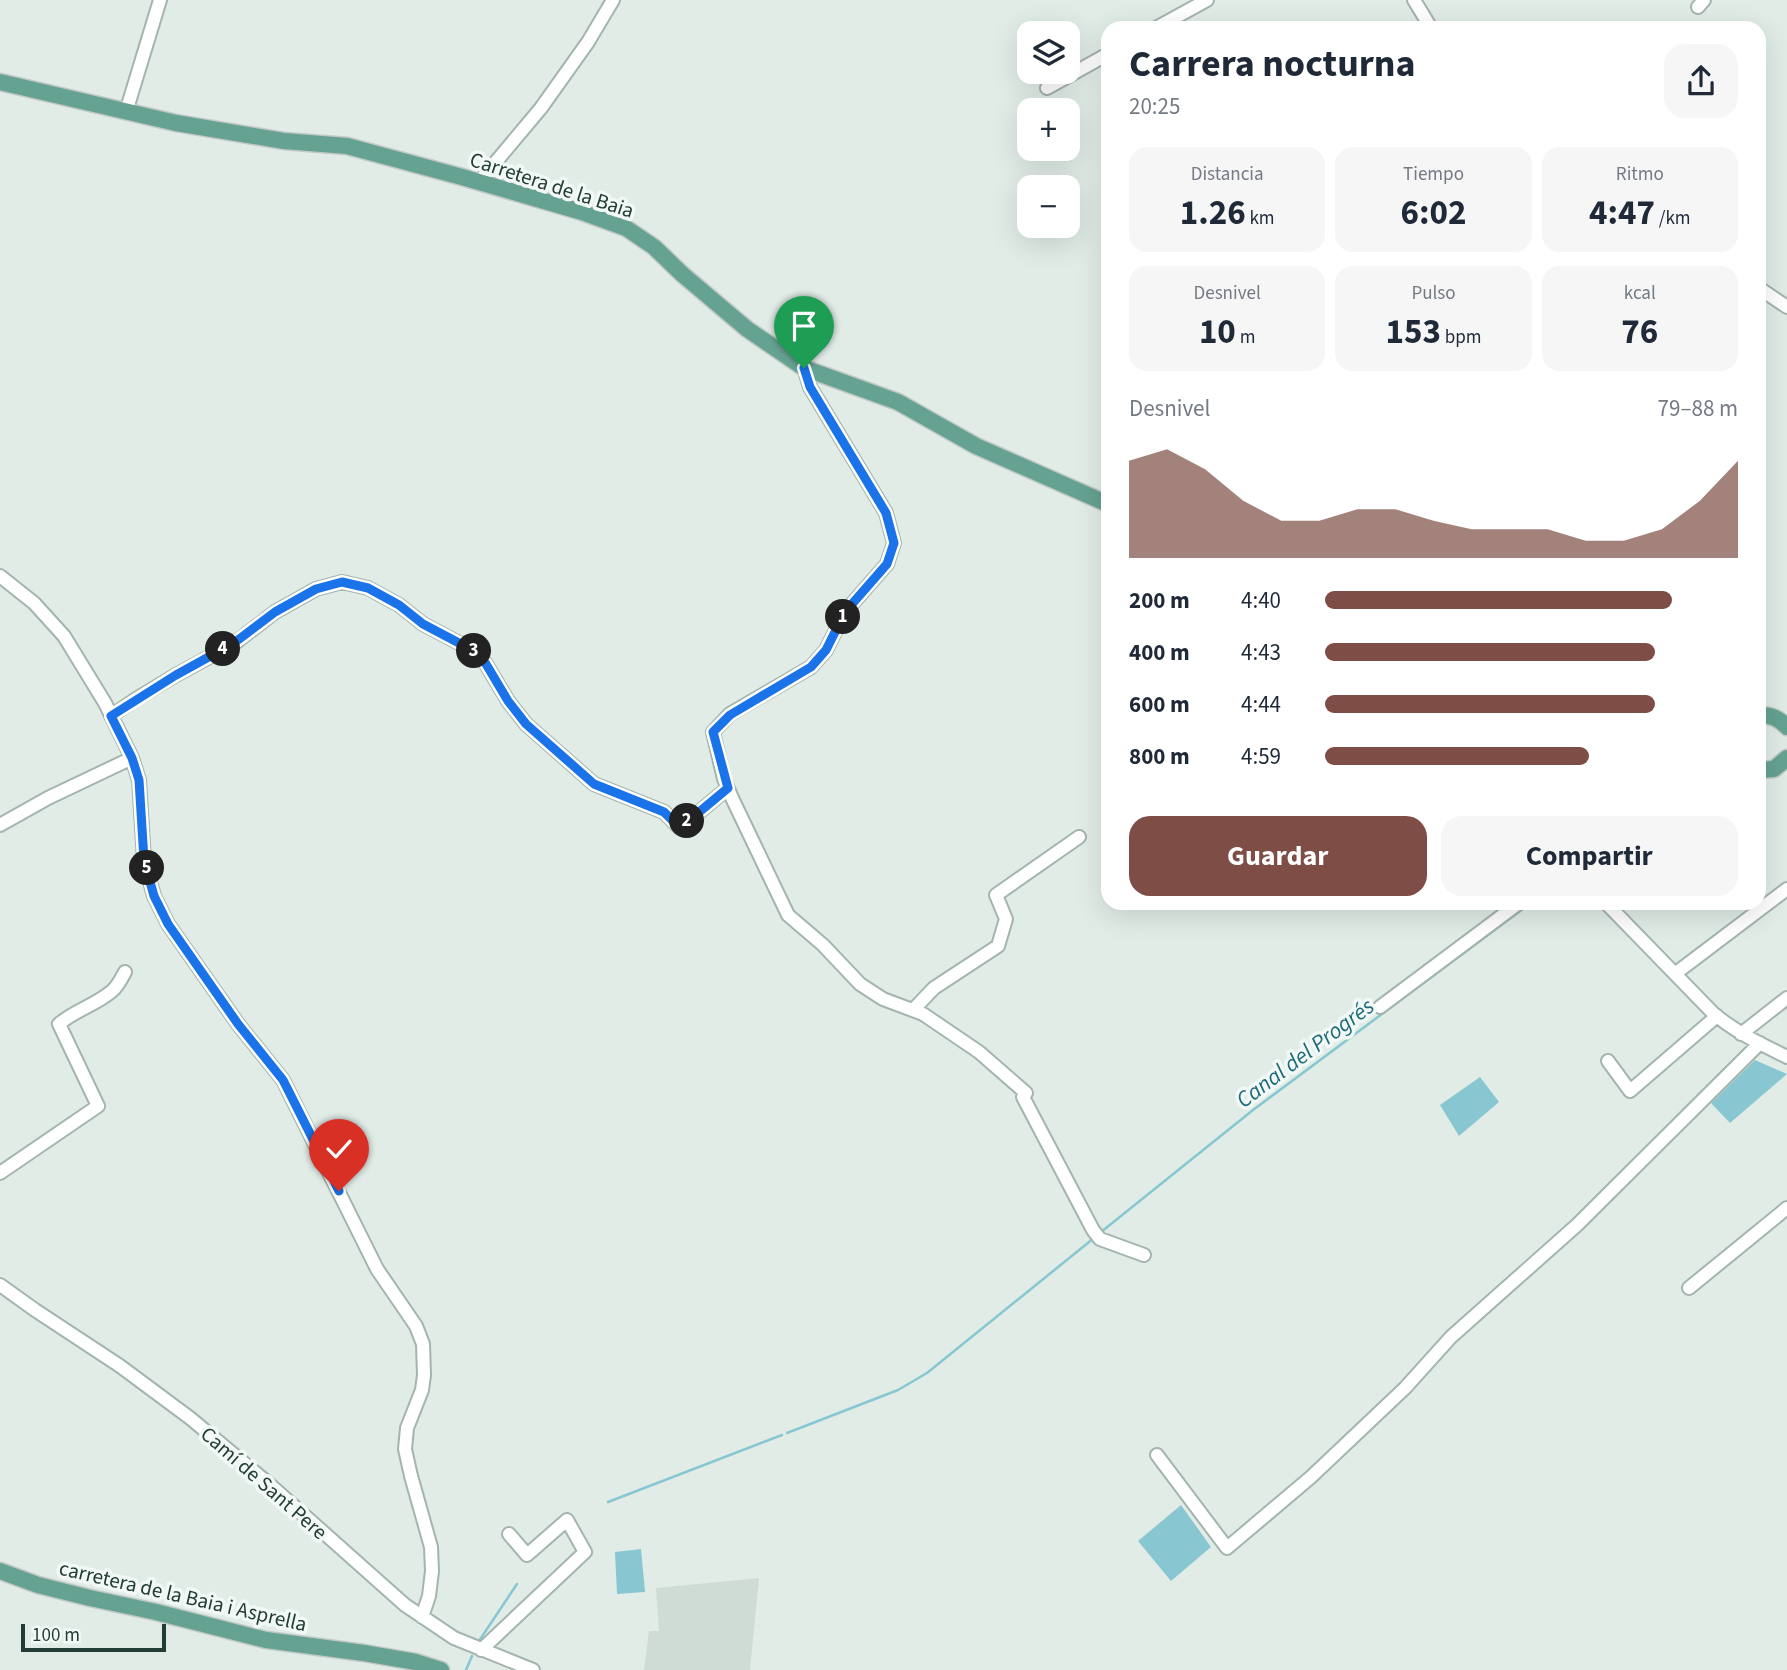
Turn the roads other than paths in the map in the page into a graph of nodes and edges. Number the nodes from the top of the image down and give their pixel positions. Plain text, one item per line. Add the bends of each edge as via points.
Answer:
1 (160, 0) edge
2 (612, 0) edge
3 (1207, 0) edge
4 (1414, 0) edge
5 (1169, 21) edge
6 (1427, 21) edge
7 (1101, 58) edge
8 (0, 82) edge
9 (1046, 88) dead end
10 (126, 112) junction
11 (479, 182) junction
12 (1766, 293) edge
13 (1787, 307) edge
14 (804, 368) junction
15 (1101, 495) edge
16 (1092, 498) junction
17 (1101, 501) edge
18 (0, 576) edge
19 (1766, 715) edge
20 (111, 716) junction
21 (1787, 727) edge
22 (132, 758) junction
23 (1783, 765) edge
24 (1766, 770) edge
25 (728, 788) junction
26 (0, 825) edge
27 (1079, 837) dead end
28 (1787, 889) edge
29 (1766, 905) edge
30 (1510, 910) edge
31 (1614, 910) edge
32 (1759, 910) edge
33 (125, 972) dead end
34 (1676, 973) junction
35 (1787, 998) edge
36 (1380, 1007) dead end
37 (913, 1010) junction
38 (1717, 1016) junction
39 (1741, 1034) junction
40 (1760, 1043) junction
41 (1787, 1057) edge
42 (1608, 1061) dead end
43 (0, 1173) edge
44 (1787, 1208) edge
45 (1144, 1255) dead end
46 (0, 1285) edge
47 (1689, 1287) dead end
48 (1157, 1455) dead end
49 (509, 1534) dead end
50 (0, 1572) edge
51 (422, 1617) junction
52 (481, 1650) junction
53 (508, 1666) edge
54 (441, 1670) edge
55 (533, 1670) edge

1 - 10 street
2 - 11 street via 541,108
3 - 5 street
4 - 6 street
7 - 9 street
8 - 10 main road, Carretera de la Baia
10 - 11 main road, Carretera de la Baia via 284,141 346,146
11 - 14 main road, Carretera de la Baia via 626,228 654,247 747,330
12 - 13 street
14 - 16 main road, Carretera de la Baia via 898,402 976,446
14 - 25 street via 810,387 886,513 894,543 887,564 845,612 826,650 811,667 730,715 713,732
15 - 16 street
16 - 17 main road, Carretera de la Baia
18 - 20 street via 34,603 64,636
19 - 21 main road
20 - 22 street
20 - 25 street via 234,643 285,606 316,589 342,582 368,588 476,652 526,724 594,784 664,812 680,828
22 - 26 street
22 - 51 street via 139,780 144,860 154,896 168,924 238,1024 283,1080 377,1269 423,1344 422,1390 407,1428 405,1449 431,1547 429,1596
23 - 24 main road
25 - 37 street via 788,915 860,984
27 - 37 street via 1002,888 996,895 1006,919 998,946 934,988
28 - 29 street
30 - 36 street
31 - 34 street
32 - 34 street
33 - 43 street via 114,989 59,1024 98,1106
34 - 38 street
35 - 39 street
37 - 45 street via 979,1052 1024,1095 1093,1230 1100,1239
38 - 39 street
38 - 42 street via 1630,1091
39 - 40 street
40 - 41 street
40 - 48 street via 1577,1225 1451,1337 1405,1388 1227,1548
44 - 47 street
46 - 51 street, Camí de Sant Pere via 190,1418
49 - 52 street via 527,1556 567,1520 585,1552
50 - 54 main road, carretera de la Baia i Asprella via 266,1640 364,1653
51 - 52 street, Camí de Sant Pere
52 - 53 street, Camí de Sant Pere
53 - 55 street, Camí de Sant Pere

